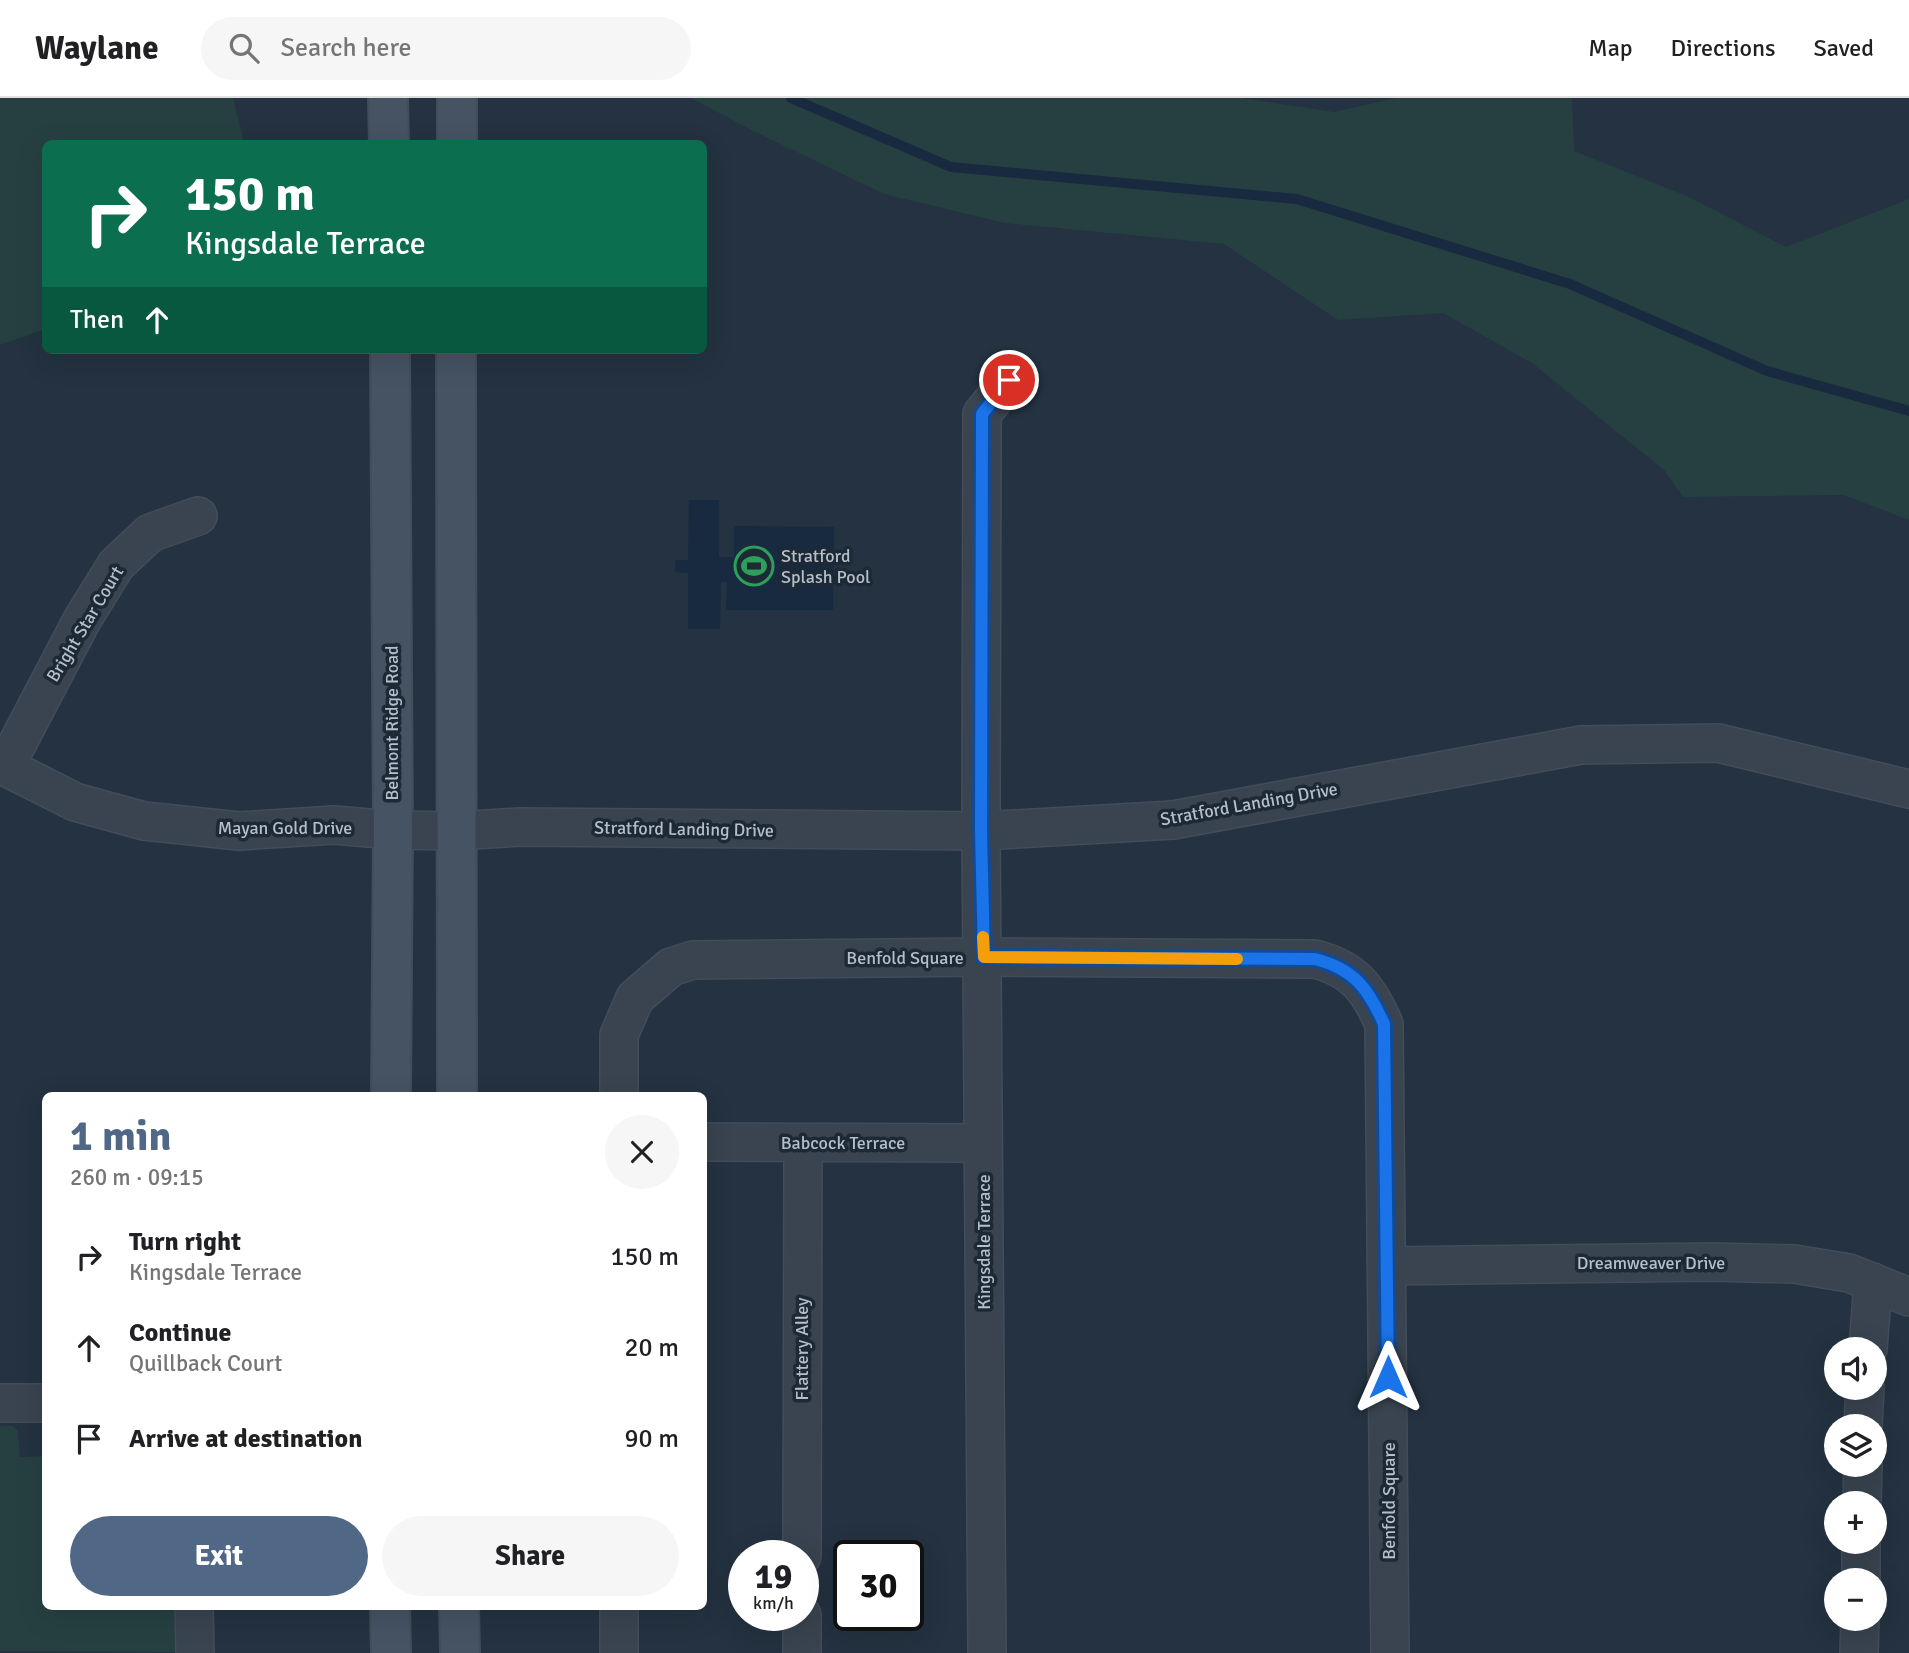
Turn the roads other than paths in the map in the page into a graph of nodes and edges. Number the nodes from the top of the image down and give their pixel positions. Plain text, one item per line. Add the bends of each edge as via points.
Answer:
1 (388, 98) edge
2 (457, 98) edge
3 (388, 140) edge
4 (457, 140) edge
5 (390, 354) edge
6 (456, 354) edge
7 (1009, 380) dead end
8 (198, 516) dead end
9 (2, 765) edge
10 (1909, 789) edge
11 (393, 830) junction
12 (455, 831) junction
13 (981, 831) junction
14 (984, 957) junction
15 (391, 1092) edge
16 (457, 1092) edge
17 (619, 1092) edge
18 (707, 1142) edge
19 (803, 1143) junction
20 (984, 1143) junction
21 (1387, 1266) junction
22 (1873, 1282) junction
23 (1909, 1297) edge
24 (1869, 1337) edge
25 (42, 1402) edge
26 (0, 1403) edge
27 (802, 1540) edge
28 (194, 1610) edge
29 (390, 1610) edge
30 (459, 1610) edge
31 (619, 1610) edge
32 (802, 1631) edge
33 (1860, 1631) edge
34 (195, 1653) edge
35 (391, 1653) edge
36 (460, 1653) edge
37 (619, 1653) edge
38 (802, 1653) edge
39 (987, 1653) edge
40 (1390, 1653) edge
41 (1860, 1653) edge

1 - 3 main road
2 - 4 main road
5 - 11 main road, Belmont Ridge Road
6 - 12 main road
7 - 13 street, Kingsdale Terrace via 982,414
8 - 9 street, Bright Star Court via 150,533 116,565
9 - 11 street, Mayan Gold Drive via 75,802 144,821 239,831 334,825
10 - 13 street, Stratford Landing Drive via 1718,743 1581,745 1173,820
11 - 12 street, Mayan Gold Drive
11 - 15 main road, Belmont Ridge Road
12 - 13 street, Stratford Landing Drive via 520,827
12 - 16 main road
13 - 14 street, Kingsdale Terrace
14 - 17 street, Benfold Square via 693,960 671,967 635,998 619,1035
14 - 20 street, Kingsdale Terrace
14 - 21 street, Benfold Square via 1315,959 1334,964 1358,980 1384,1024
18 - 19 street, Babcock Terrace
19 - 20 street, Babcock Terrace
19 - 27 street, Flattery Alley
20 - 39 street, Kingsdale Terrace
21 - 22 street, Dreamweaver Drive via 1794,1264
21 - 40 street, Benfold Square
22 - 23 street, Dreamweaver Drive
22 - 24 street
25 - 26 street
28 - 34 street
29 - 35 main road
30 - 36 main road
31 - 37 street
32 - 38 street
33 - 41 street

